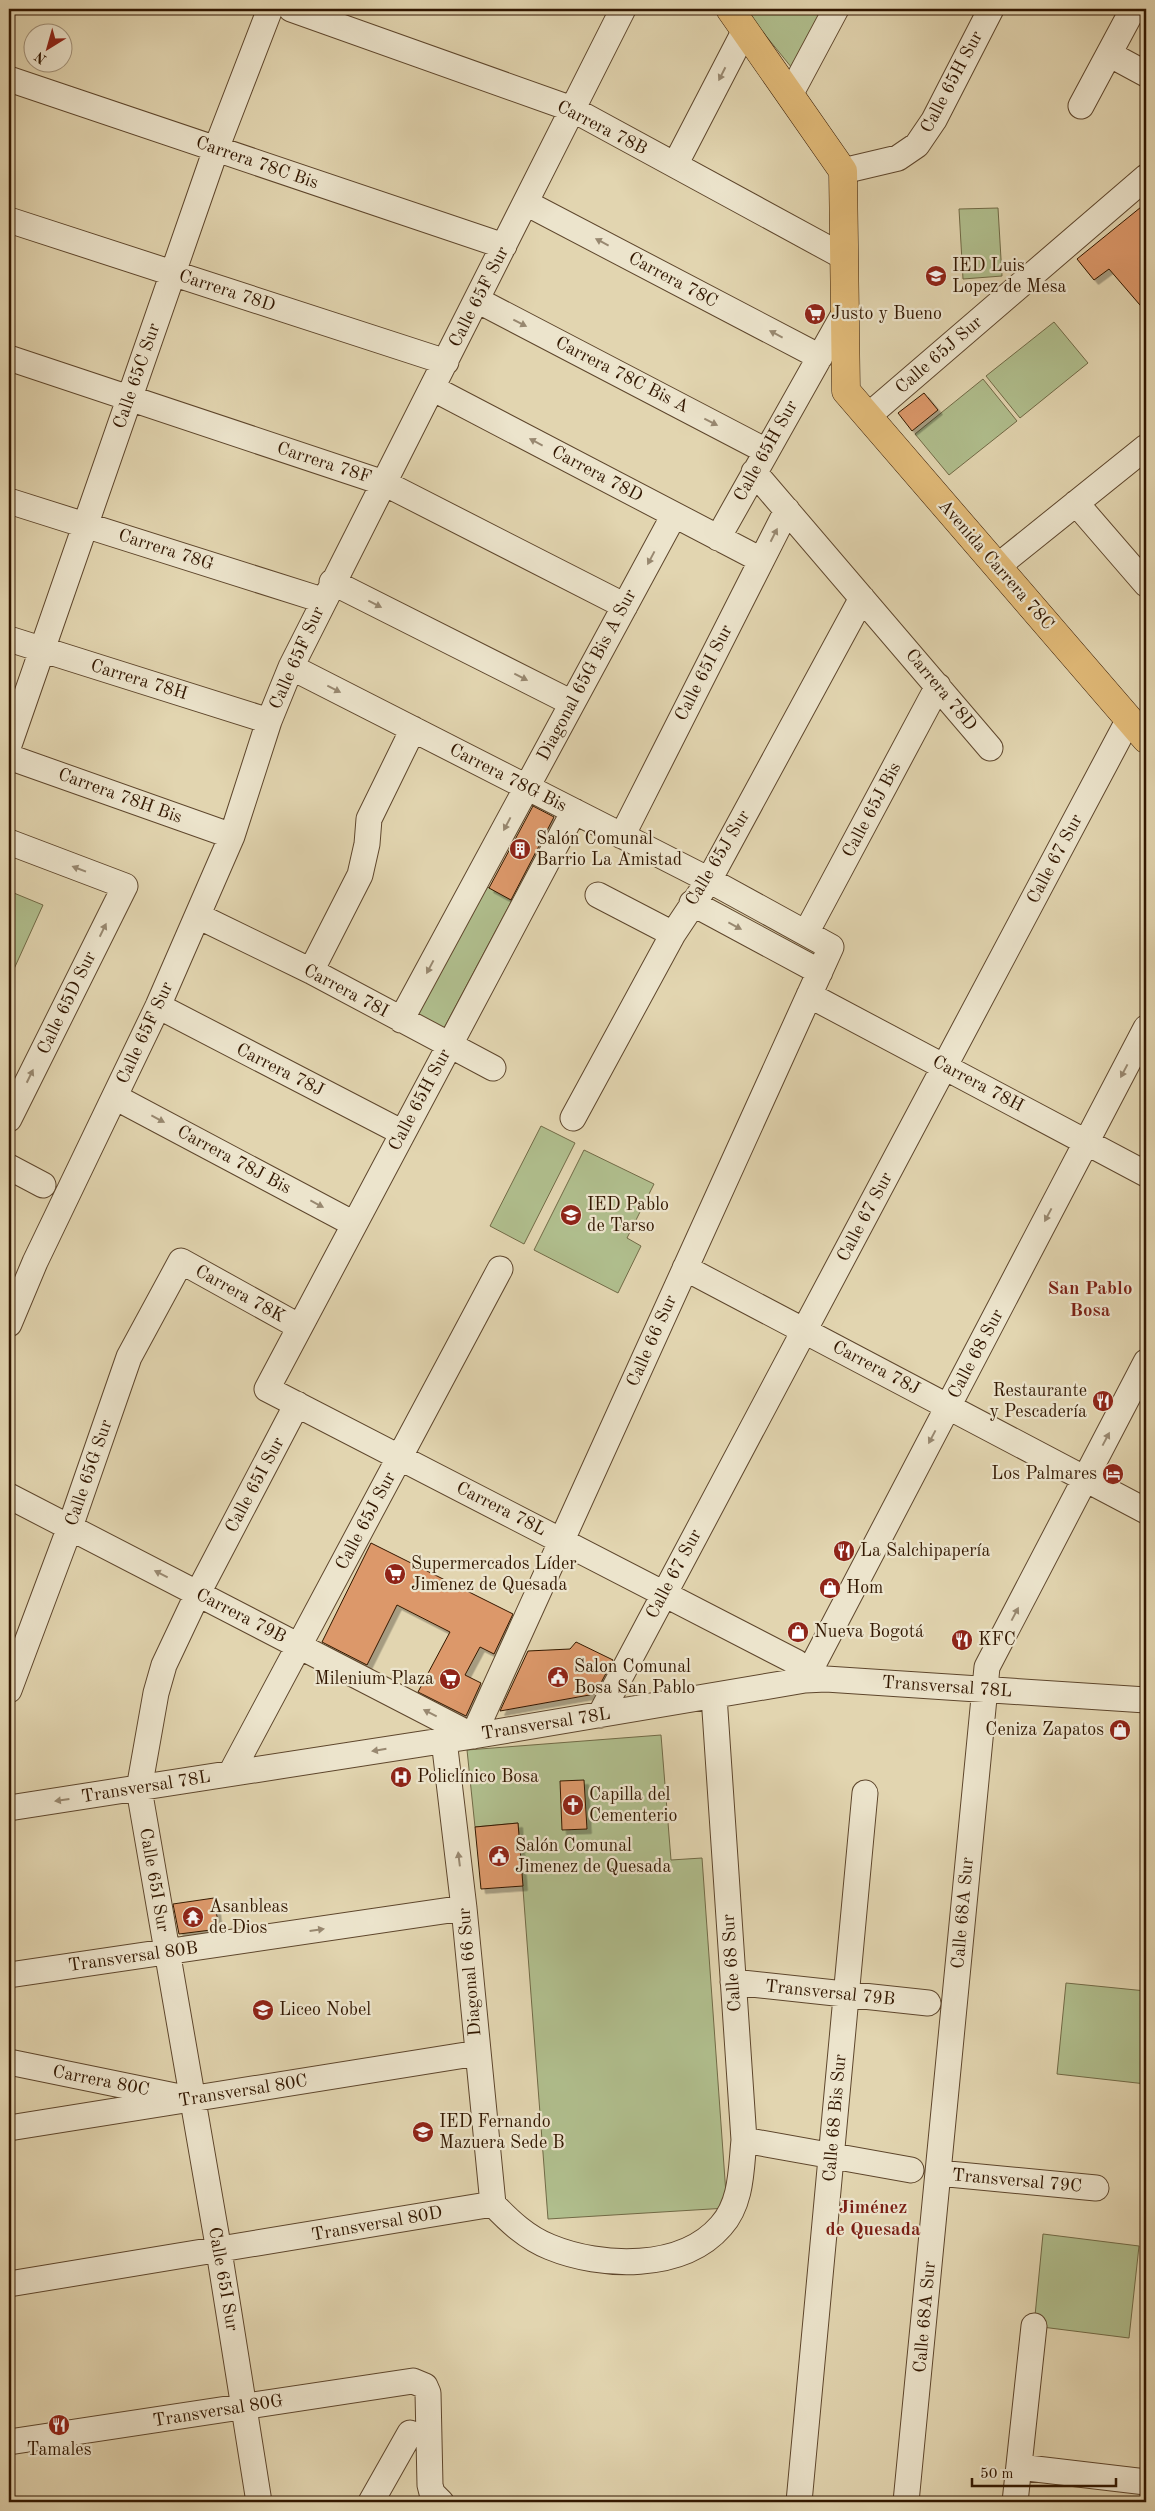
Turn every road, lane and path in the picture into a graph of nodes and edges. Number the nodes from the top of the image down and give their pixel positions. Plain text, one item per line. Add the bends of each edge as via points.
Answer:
1 (270, 9) edge
2 (291, 9) edge
3 (623, 9) edge
4 (836, 9) edge
5 (991, 9) edge
6 (1133, 9) edge
7 (737, 20) edge
8 (1108, 54) junction
9 (1146, 74) edge
10 (9, 79) edge
11 (790, 95) junction
12 (1081, 106) dead end
13 (572, 109) junction
14 (216, 149) junction
15 (675, 165) junction
16 (842, 170) junction
17 (1146, 177) edge
18 (526, 203) junction
19 (9, 220) edge
20 (504, 246) junction
21 (844, 257) junction
22 (173, 273) junction
23 (477, 300) junction
24 (845, 312) junction
25 (820, 357) junction
26 (9, 358) edge
27 (446, 362) junction
28 (432, 388) junction
29 (129, 398) junction
30 (868, 416) junction
31 (1146, 447) edge
32 (760, 461) junction
33 (384, 483) junction
34 (9, 500) edge
35 (1076, 503) junction
36 (787, 510) junction
37 (674, 515) junction
38 (85, 525) junction
39 (718, 538) junction
40 (761, 560) junction
41 (998, 566) junction
42 (1146, 584) edge
43 (327, 591) junction
44 (862, 598) junction
45 (625, 606) junction
46 (9, 639) edge
47 (41, 650) junction
48 (291, 667) junction
49 (938, 686) junction
50 (572, 702) junction
51 (269, 721) junction
52 (413, 729) junction
53 (1138, 729) edge
54 (9, 745) edge
55 (990, 748) dead end
56 (9, 757) edge
57 (527, 787) junction
58 (574, 811) junction
59 (232, 836) junction
60 (622, 836) junction
61 (9, 842) edge
62 (709, 880) junction
63 (598, 895) dead end
64 (692, 903) junction
65 (198, 916) junction
66 (806, 933) junction
67 (673, 934) junction
68 (831, 947) joint
69 (311, 971) junction
70 (820, 972) junction
71 (809, 994) junction
72 (158, 1006) junction
73 (401, 1020) junction
74 (1146, 1028) edge
75 (449, 1046) junction
76 (944, 1066) junction
77 (493, 1068) dead end
78 (115, 1097) junction
79 (573, 1118) dead end
80 (9, 1119) edge
81 (403, 1133) junction
82 (1086, 1142) junction
83 (9, 1167) edge
84 (1146, 1174) edge
85 (43, 1186) dead end
86 (354, 1224) junction
87 (181, 1261) joint
88 (685, 1268) junction
89 (500, 1269) dead end
90 (9, 1324) edge
91 (300, 1327) junction
92 (804, 1330) junction
93 (1146, 1362) edge
94 (267, 1389) joint
95 (297, 1404) junction
96 (948, 1406) junction
97 (400, 1457) junction
98 (1085, 1478) junction
99 (9, 1496) edge
100 (1146, 1510) edge
101 (70, 1527) junction
102 (562, 1540) junction
103 (198, 1593) junction
104 (665, 1593) junction
105 (299, 1646) junction
106 (805, 1680) junction
107 (9, 1690) edge
108 (985, 1690) junction
109 (714, 1696) junction
110 (1146, 1700) edge
111 (600, 1715) junction
112 (473, 1736) junction
113 (444, 1740) junction
114 (231, 1773) junction
115 (139, 1789) junction
116 (865, 1793) dead end
117 (9, 1808) edge
118 (464, 1908) junction
119 (167, 1952) junction
120 (9, 1976) edge
121 (733, 1982) junction
122 (847, 1994) junction
123 (928, 2003) dead end
124 (478, 2053) junction
125 (9, 2062) edge
126 (192, 2099) junction
127 (9, 2128) edge
128 (744, 2140) junction
129 (831, 2156) junction
130 (911, 2170) dead end
131 (938, 2173) junction
132 (1096, 2188) dead end
133 (493, 2204) junction
134 (219, 2251) junction
135 (9, 2284) edge
136 (1034, 2326) dead end
137 (245, 2408) junction
138 (410, 2433) dead end
139 (9, 2442) edge
140 (1019, 2467) junction
141 (1146, 2482) edge
142 (439, 2501) edge
143 (259, 2502) edge
144 (371, 2502) edge
145 (799, 2502) edge
146 (906, 2502) edge
147 (1015, 2502) edge

1 - 14 street, Calle 65C Sur
2 - 13 street, Carrera 78B
3 - 13 street, Calle 65F Sur
4 - 11 street
5 - 16 street, Calle 65H Sur via 934,120 917,145 898,158
6 - 8 street
7 - 11 main road
7 -> 15 street
8 - 9 street
8 - 12 street
10 - 14 street, Carrera 78C Bis
11 - 16 main road
13 - 15 street, Carrera 78B
13 - 18 street, Calle 65F Sur
14 - 20 street, Carrera 78C Bis
14 - 22 street, Calle 65C Sur
15 - 21 street, Carrera 78B
16 - 21 main road
17 - 30 street, Calle 65J Sur
18 - 20 street, Calle 65F Sur
25 -> 18 street, Carrera 78C
19 - 22 street, Carrera 78D
20 - 23 street, Calle 65F Sur
21 - 24 main road
22 - 27 street, Carrera 78D
22 - 29 street, Calle 65C Sur
23 - 27 street, Calle 65F Sur
23 -> 32 street, Carrera 78C Bis A
24 - 25 street, Calle 65H Sur
24 - 30 main road, Avenida Carrera 78C via 846,391
25 - 32 street, Calle 65H Sur
26 - 29 street, Carrera 78F
27 - 28 street, Calle 65F Sur
28 - 33 street, Calle 65F Sur
37 -> 28 street, Carrera 78D
29 - 33 street, Carrera 78F
29 - 38 street, Calle 65C Sur
30 - 41 main road, Avenida Carrera 78C
31 - 35 street
32 - 36 street, Carrera 78D
32 - 39 street, Calle 65H Sur
33 - 43 street, Calle 65F Sur
33 - 45 street, Carrera 78F
34 - 38 street, Carrera 78G
35 - 41 street
35 - 42 street
40 -> 36 street, Calle 65I Sur
36 - 44 street, Carrera 78D
37 - 39 street, Carrera 78D
37 -> 45 street, Diagonal 65G Bis A Sur
38 - 43 street, Carrera 78G
38 - 47 street, Calle 65C Sur
39 - 40 street, Carrera 78D
40 - 60 street, Calle 65I Sur
41 - 53 main road, Avenida Carrera 78C
43 - 48 street, Calle 65F Sur
43 -> 50 street, Carrera 78G
44 - 49 street, Carrera 78D
44 - 62 street, Calle 65J Sur
45 - 50 street, Diagonal 65G Bis A Sur
46 - 47 street, Carrera 78H
47 - 51 street, Carrera 78H
47 - 54 street, Calle 65C Sur
48 - 51 street, Calle 65F Sur
48 -> 52 street, Carrera 78G Bis
49 - 55 street, Carrera 78D
49 - 66 street, Calle 65J Bis
50 - 57 street, Diagonal 65G Bis A Sur
51 - 59 street, Calle 65F Sur
52 - 57 street, Carrera 78G Bis
52 - 69 street via 369,820 360,875
53 - 76 street, Calle 67 Sur
56 - 59 street, Carrera 78H Bis
57 - 58 street, Carrera 78G Bis
57 -> 73 street, Diagonal 65G Bis A Sur
58 - 60 street, Carrera 78G Bis
58 - 75 street, Calle 65H Sur
59 - 65 street, Calle 65F Sur
60 - 62 street, Carrera 78G Bis
80 -> 61 street, Calle 65D Sur via 125,886
62 - 64 street, Calle 65J Sur
62 - 66 street, Carrera 78G Bis
63 - 67 street
64 - 67 street, Calle 65J Sur
64 -> 70 street
65 - 69 street, Carrera 78I
65 - 72 street, Calle 65F Sur
66 - 68 street, Carrera 78G Bis
67 - 79 street, Calle 65J Sur
68 - 70 street, Calle 66 Sur
69 - 73 street, Carrera 78I
70 - 71 street, Calle 66 Sur
71 - 76 street, Carrera 78H
71 - 88 street, Calle 66 Sur
72 - 78 street, Calle 65F Sur
72 - 81 street, Carrera 78J
73 - 75 street, Carrera 78I
74 -> 82 street, Calle 68 Sur
75 - 77 street, Carrera 78I
75 - 81 street, Calle 65H Sur
76 - 82 street, Carrera 78H
76 - 92 street, Calle 67 Sur
78 -> 86 street, Carrera 78J Bis
78 - 90 street, Calle 65F Sur
81 - 86 street, Calle 65H Sur
82 - 84 street, Carrera 78H
82 -> 96 street, Calle 68 Sur
83 - 85 street
86 - 91 street, Calle 65H Sur
87 - 91 street, Carrera 78K
87 - 101 street, Calle 65G Sur via 129,1357
88 - 92 street, Carrera 78J
88 - 102 street, Calle 66 Sur
89 - 97 street, Calle 65J Sur
91 - 94 street, Calle 65H Sur
92 - 96 street, Carrera 78J
92 - 104 street, Calle 67 Sur
98 -> 93 street, Calle 68A Sur
94 - 95 street, Carrera 78L
95 - 97 street, Carrera 78L
95 - 103 street, Calle 65I Sur
96 - 98 street, Carrera 78J
96 -> 106 street, Calle 68 Sur
97 - 102 street, Carrera 78L
97 - 105 street, Calle 65J Sur
98 - 100 street, Carrera 78J
108 -> 98 street, Calle 68A Sur via 987,1666
99 - 101 street, Carrera 79B
103 -> 101 street, Carrera 79B
101 - 107 street, Calle 65G Sur
102 - 104 street, Carrera 78L
102 - 112 street, Calle 66 Sur
103 - 105 street, Carrera 79B
103 - 115 street, Calle 65I Sur via 164,1664
104 - 106 street, Carrera 78L via 796,1662 803,1669
104 - 111 street, Calle 67 Sur
112 -> 105 street, Carrera 79B
105 - 114 street, Calle 65J Sur
106 - 108 street, Transversal 78L
106 - 109 street, Transversal 78L
108 - 110 street, Transversal 78L
108 - 131 street, Calle 68A Sur
109 - 111 street, Transversal 78L
109 - 121 street, Calle 68 Sur
111 - 112 street, Transversal 78L
112 - 113 street, Transversal 78L
113 -> 114 street, Transversal 78L
118 -> 113 street, Diagonal 66 Sur
114 - 115 street, Transversal 78L
115 -> 117 street, Transversal 78L
115 - 119 street, Calle 65I Sur
116 - 122 street, Calle 68 Bis Sur
119 -> 118 street, Transversal 80B
118 - 124 street, Diagonal 66 Sur
119 - 120 street, Transversal 80B
119 - 126 street, Calle 65I Sur
121 - 122 street, Transversal 79B
121 - 128 street, Calle 68 Sur
122 - 123 street, Transversal 79B
122 - 129 street, Calle 68 Bis Sur
124 - 126 street, Transversal 80C
124 - 133 street, Diagonal 66 Sur
125 - 126 street, Carrera 80C
126 - 127 street, Transversal 80C
126 - 134 street, Calle 65I Sur
128 - 129 street
128 - 133 street, Calle 68 Sur via 738,2195 722,2226 701,2244 664,2259 605,2262 550,2247 527,2235
129 - 130 street
129 - 145 street, Calle 68 Bis Sur
131 - 132 street, Transversal 79C
131 - 146 street, Calle 68A Sur
133 - 134 street, Transversal 80D
134 - 135 street, Transversal 80D
134 - 137 street, Calle 65I Sur
136 - 140 street
137 - 139 street, Transversal 80G
137 - 142 street, Transversal 80G via 413,2381 425,2386 429,2401 430,2485
137 - 143 street, Calle 65I Sur
138 - 144 street
140 - 141 street
140 - 147 street

